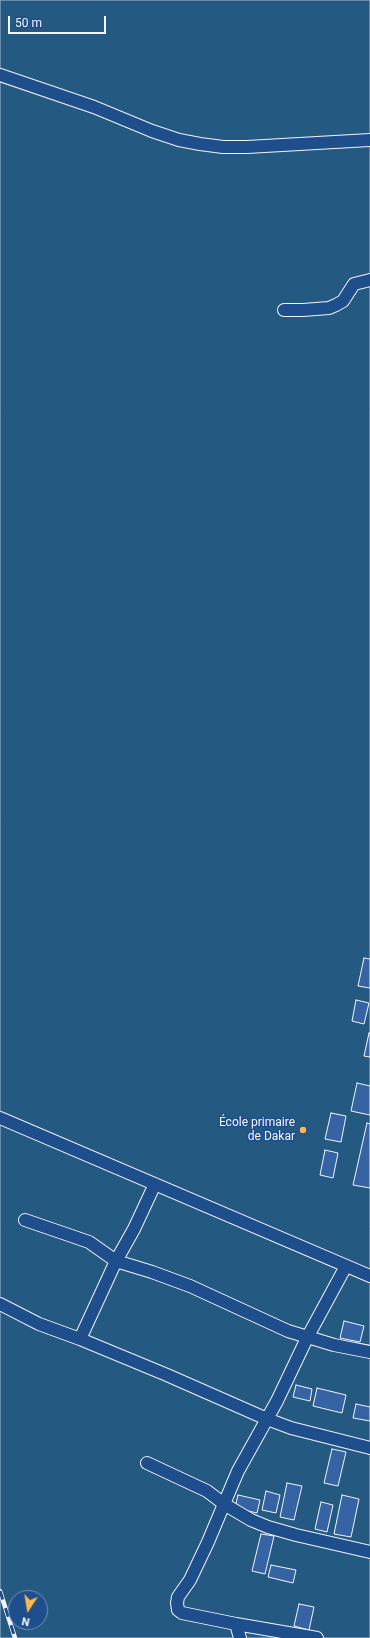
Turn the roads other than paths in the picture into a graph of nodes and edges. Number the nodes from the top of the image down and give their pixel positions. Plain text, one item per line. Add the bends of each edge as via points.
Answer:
1 (0, 75) edge
2 (370, 140) edge
3 (370, 280) edge
4 (284, 310) dead end
5 (0, 1118) edge
6 (155, 1184) junction
7 (25, 1220) dead end
8 (116, 1260) junction
9 (346, 1266) junction
10 (370, 1276) edge
11 (0, 1304) edge
12 (307, 1338) junction
13 (80, 1339) junction
14 (370, 1352) edge
15 (267, 1419) junction
16 (370, 1448) edge
17 (147, 1463) dead end
18 (224, 1504) junction
19 (370, 1552) edge
20 (236, 1624) junction
21 (240, 1638) edge
22 (317, 1638) edge

1 - 2 street via 152,131 200,144 247,147
3 - 4 street via 354,284 343,301 329,308
5 - 6 street
6 - 8 street
6 - 9 street
7 - 8 street via 89,1242
8 - 12 street via 190,1286
8 - 13 street
9 - 10 street
9 - 12 street
11 - 13 street via 39,1324
12 - 14 street
12 - 15 street
13 - 15 street via 167,1374
15 - 16 street via 291,1428
15 - 18 street
17 - 18 street via 207,1492
18 - 19 street via 268,1527
18 - 20 street via 177,1603 178,1610 182,1613
20 - 21 street
20 - 22 street

